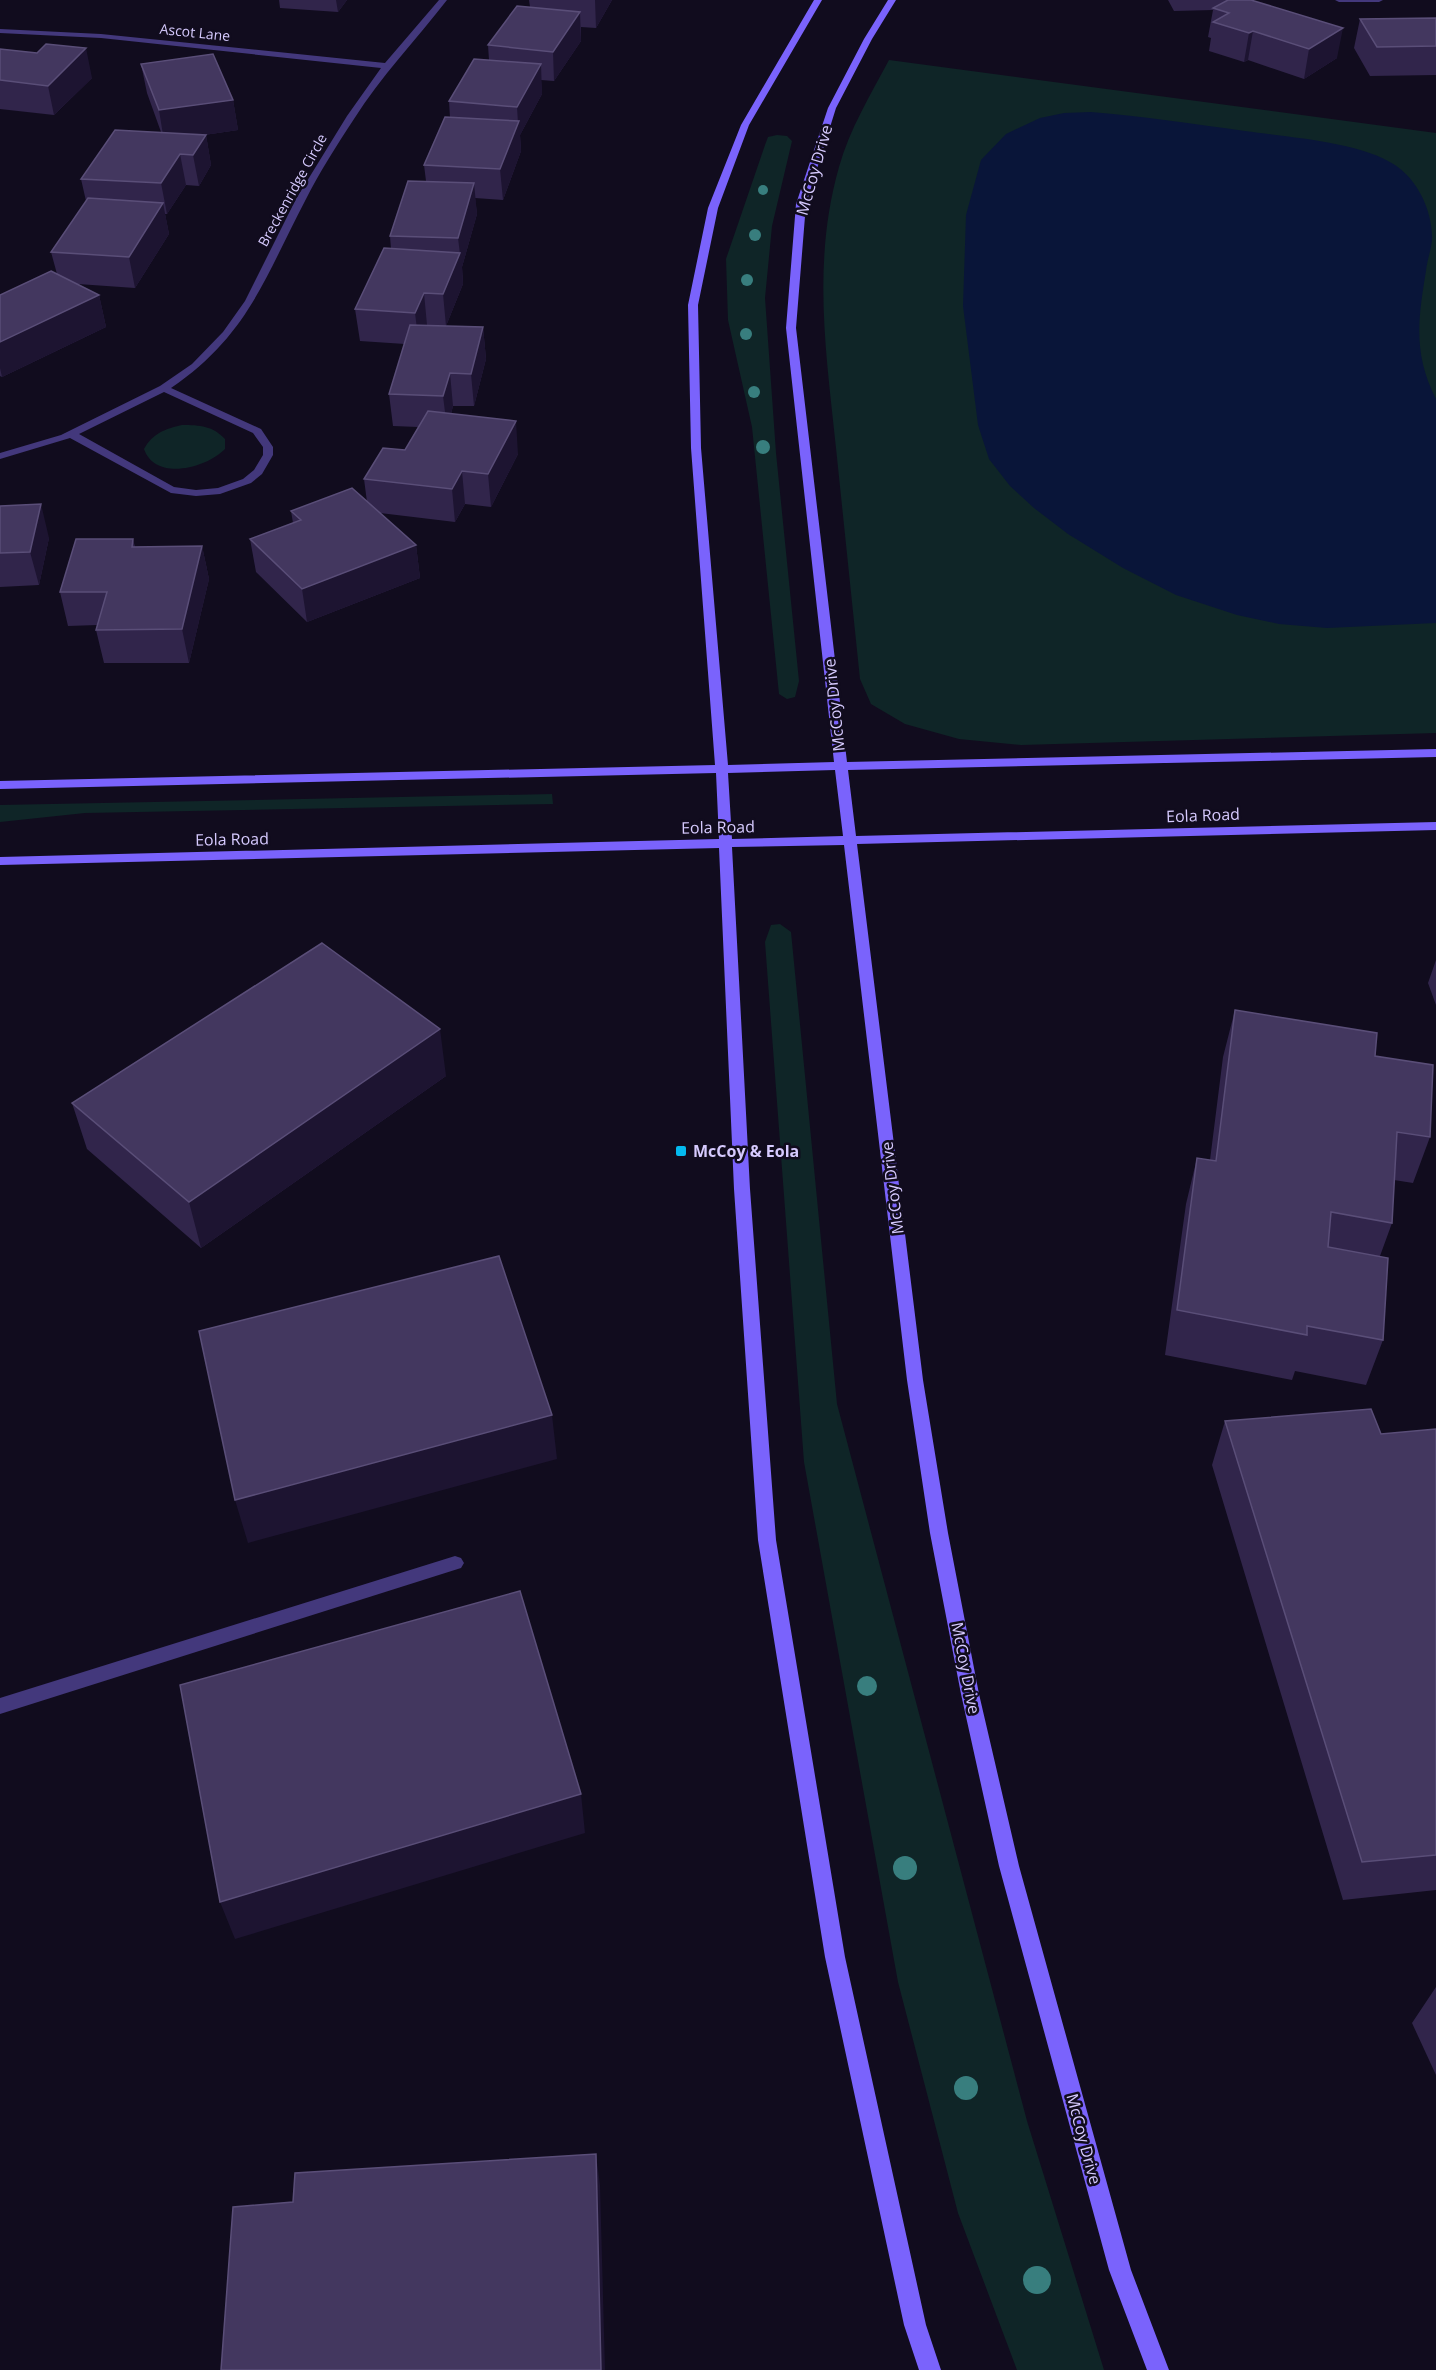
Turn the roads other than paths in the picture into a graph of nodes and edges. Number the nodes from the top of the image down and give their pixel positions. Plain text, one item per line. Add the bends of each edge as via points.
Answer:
1 (443, 0) edge
2 (818, 0) edge
3 (892, 0) edge
4 (1339, 0) edge
5 (1379, 0) edge
6 (0, 31) edge
7 (387, 66) junction
8 (164, 388) junction
9 (70, 434) junction
10 (0, 456) edge
11 (1436, 753) edge
12 (839, 766) junction
13 (720, 768) junction
14 (0, 785) edge
15 (1436, 826) edge
16 (850, 840) junction
17 (725, 844) junction
18 (0, 861) edge
19 (455, 1563) dead end
20 (0, 1706) edge
21 (930, 2370) edge
22 (1158, 2370) edge

1 - 7 street, Breckenridge Circle
2 - 13 street via 746,125 713,208 693,305 696,448 719,714
3 - 12 street, McCoy Drive via 832,108 801,204 792,295 792,339
4 - 5 street
6 - 7 street, Ascot Lane via 101,36
7 - 8 street, Breckenridge Circle via 351,116 301,199 250,301 227,334 196,366
8 - 9 street, Breckenridge Circle
8 - 9 street via 257,431 268,447 258,472 247,481 220,491 171,490
9 - 10 street, Breckenridge Circle
11 - 12 street
12 - 13 street
12 - 16 street, McCoy Drive
13 - 14 street
13 - 17 street
15 - 16 street, Eola Road
16 - 17 street, Eola Road
16 - 22 street, McCoy Drive via 915,1380 970,1694 1009,1866 1120,2270
17 - 18 street, Eola Road
17 - 21 street via 742,1189 767,1540 835,1957 915,2325
19 - 20 street

